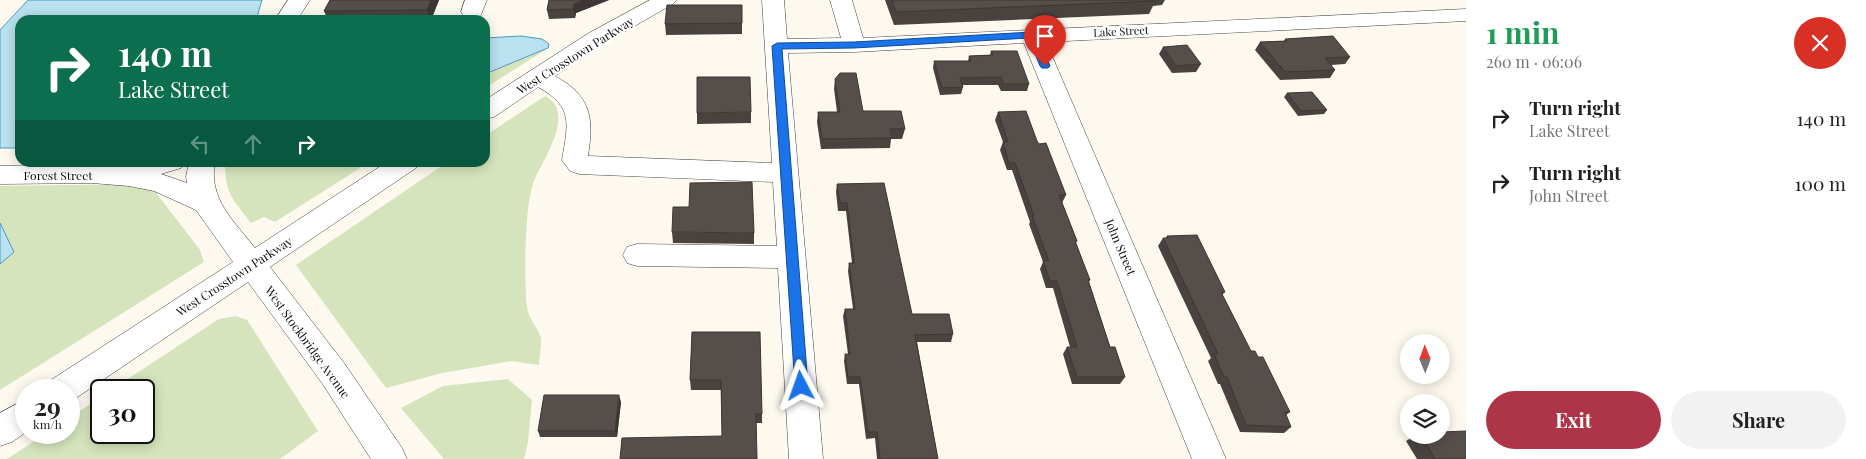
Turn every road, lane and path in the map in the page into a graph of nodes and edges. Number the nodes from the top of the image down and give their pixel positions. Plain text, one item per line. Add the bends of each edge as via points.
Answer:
1 (299, 0) edge
2 (666, 0) edge
3 (773, 0) edge
4 (841, 0) edge
5 (1322, 4) dead end
6 (289, 15) edge
7 (1466, 15) edge
8 (1337, 21) junction
9 (1032, 35) junction
10 (854, 45) junction
11 (777, 46) junction
12 (538, 77) junction
13 (490, 108) edge
14 (152, 167) edge
15 (201, 167) edge
16 (399, 167) edge
17 (786, 173) junction
18 (0, 176) edge
19 (116, 176) junction
20 (205, 202) junction
21 (637, 256) dead end
22 (792, 257) junction
23 (252, 264) junction
24 (79, 379) edge
25 (15, 421) edge
26 (0, 431) edge
27 (390, 459) edge
28 (806, 459) edge
29 (1209, 459) edge

1 - 6 street
2 - 12 street, West Crosstown Parkway
3 - 11 street
4 - 10 street
5 - 8 street
7 - 8 street, Lake Street
8 - 9 street, Lake Street
9 - 10 street, Lake Street
9 - 29 street, John Street
10 - 11 street, Lake Street
11 - 17 street
12 - 13 street, West Crosstown Parkway
12 - 17 street via 567,94 576,109 580,128 575,160 578,165
14 - 19 street, Forest Street
15 - 20 street
16 - 23 street, West Crosstown Parkway
17 - 22 street
18 - 19 street, Forest Street
19 - 20 street, Forest Street via 159,183
20 - 23 street, West Stockbridge Avenue
21 - 22 street
22 - 28 street
23 - 24 street, West Crosstown Parkway
23 - 27 street, West Stockbridge Avenue via 333,373
25 - 26 street

